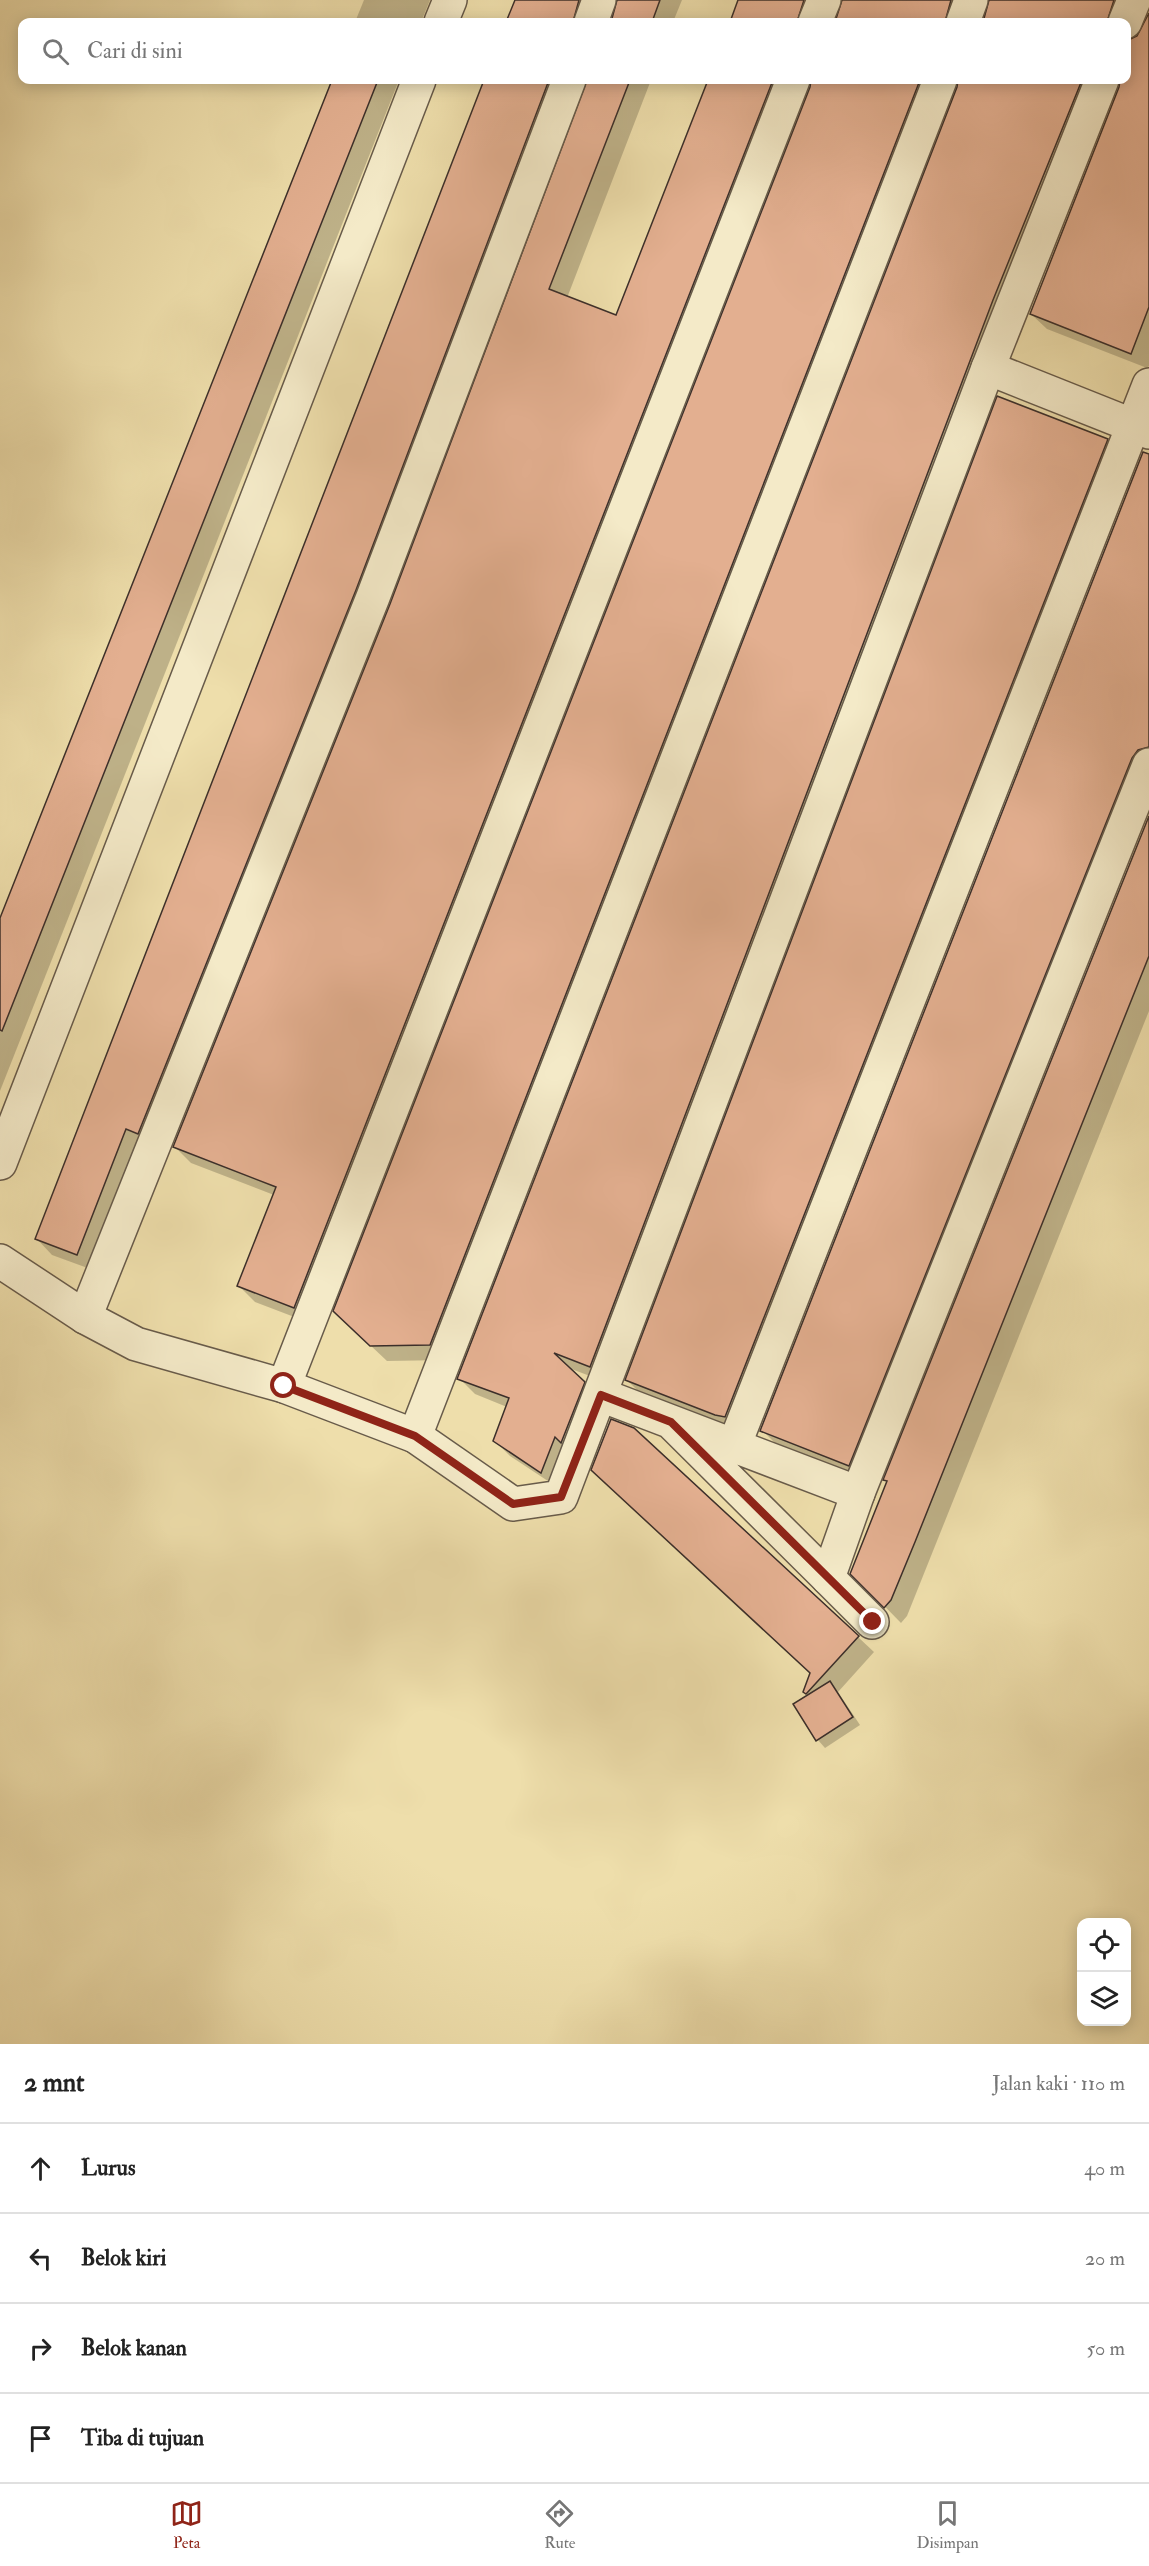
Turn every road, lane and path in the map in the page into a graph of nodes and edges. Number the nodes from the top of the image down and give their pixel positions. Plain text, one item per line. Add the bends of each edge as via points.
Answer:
1 (450, 0) edge
2 (599, 0) edge
3 (824, 0) edge
4 (971, 0) edge
5 (1134, 0) edge
6 (443, 18) edge
7 (592, 18) edge
8 (817, 18) edge
9 (964, 18) edge
10 (1127, 18) edge
11 (417, 84) edge
12 (567, 84) edge
13 (791, 84) edge
14 (938, 84) edge
15 (1100, 84) edge
16 (988, 368) junction
17 (1149, 386) edge
18 (1141, 429) edge
19 (1149, 765) edge
20 (0, 1163) edge
21 (0, 1261) edge
22 (85, 1317) junction
23 (284, 1386) junction
24 (601, 1395) junction
25 (671, 1422) junction
26 (415, 1436) junction
27 (734, 1446) junction
28 (858, 1493) junction
29 (828, 1578) junction
30 (873, 1622) dead end

1 - 6 street
2 - 7 street
3 - 8 street
4 - 9 street
5 - 10 street
11 - 20 street
12 - 22 street via 373,597
13 - 23 street
14 - 26 street
15 - 16 street
16 - 18 street
16 - 24 street
17 - 18 street
18 - 27 street
19 - 28 street
21 - 22 street
22 - 23 street via 136,1344
23 - 26 street
24 - 25 street
24 - 26 street via 561,1497 513,1504
25 - 27 street
25 - 29 street
27 - 28 street
28 - 29 street
29 - 30 street

